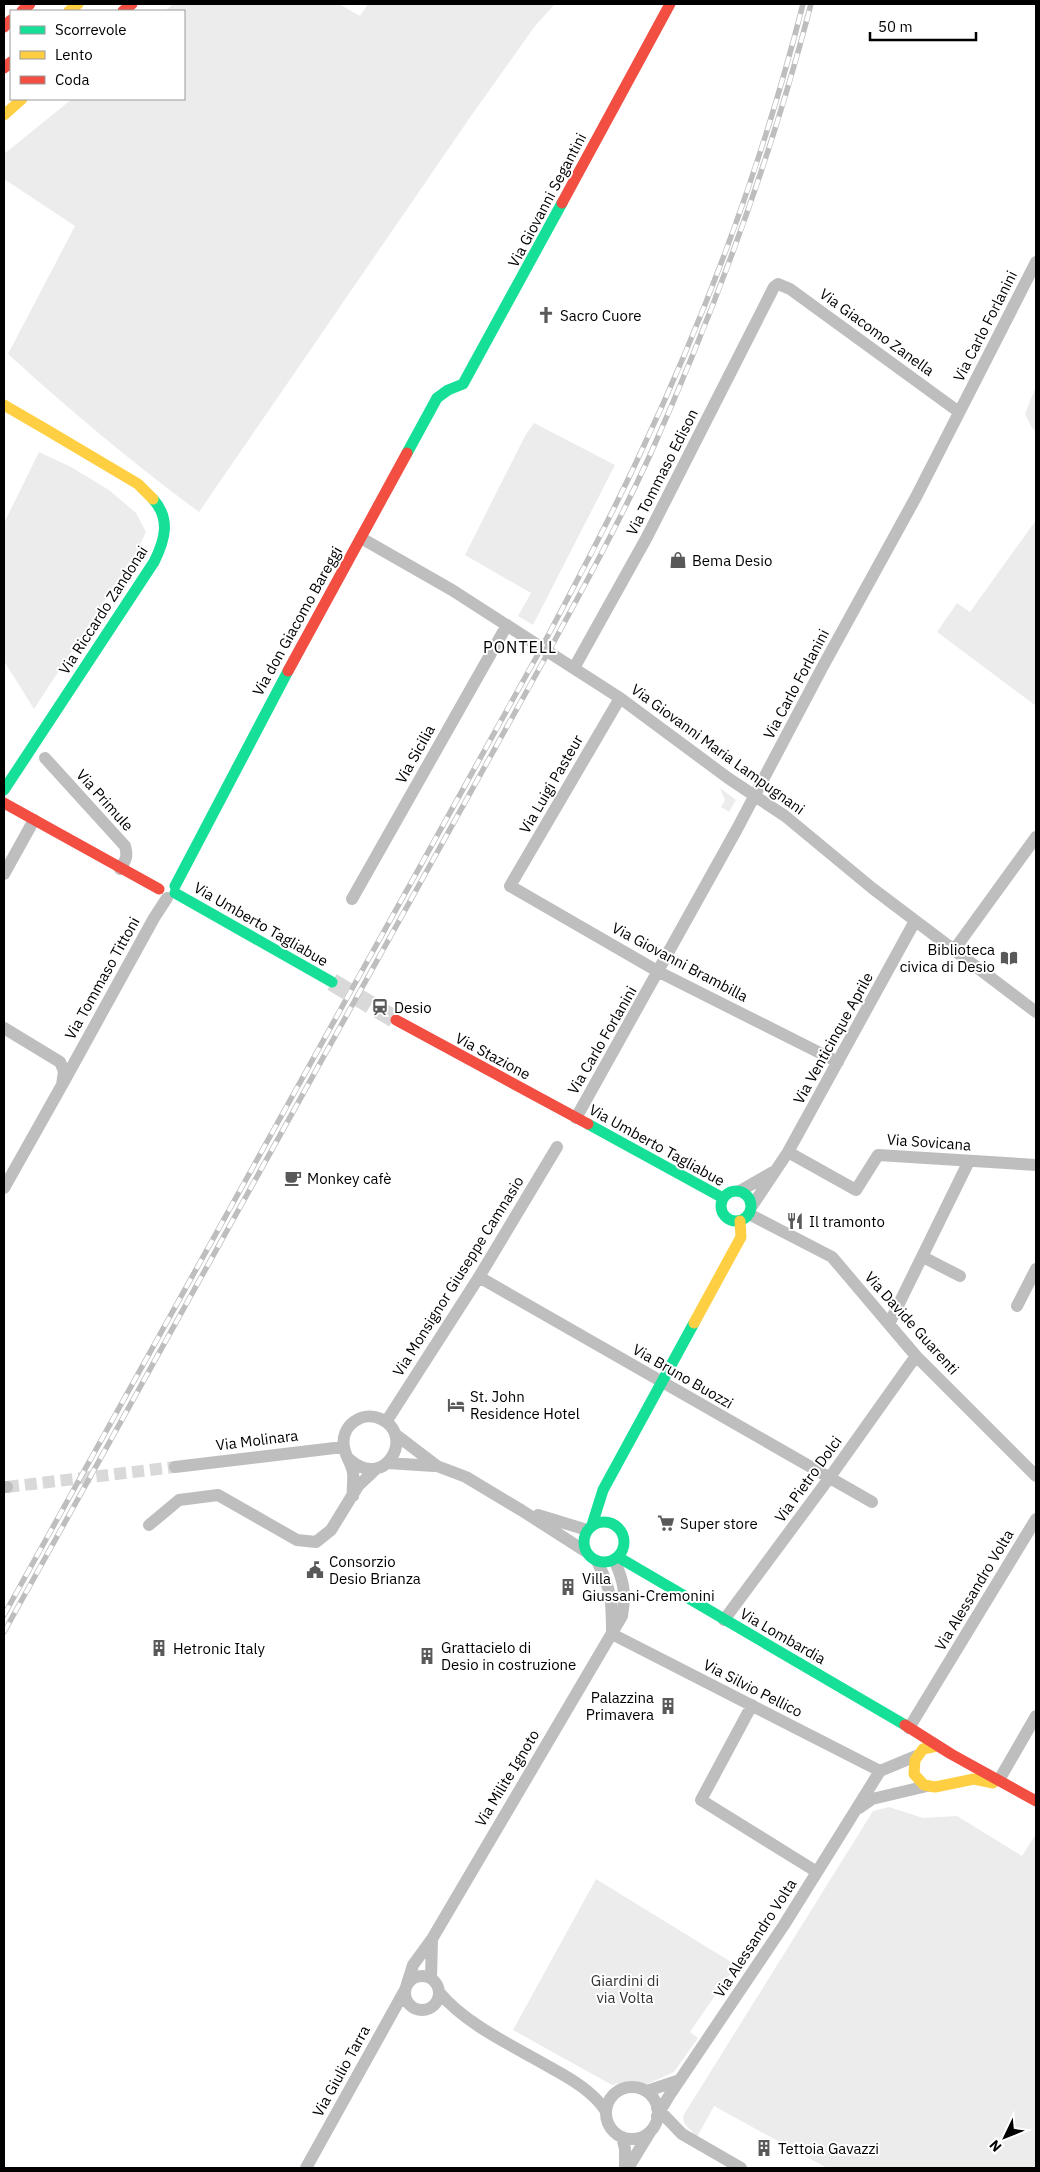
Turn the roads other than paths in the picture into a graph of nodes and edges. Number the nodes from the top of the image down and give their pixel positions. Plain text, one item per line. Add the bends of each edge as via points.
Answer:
1 (670, 4) edge
2 (21, 100) edge
3 (4, 115) edge
4 (1036, 262) edge
5 (774, 287) joint
6 (436, 398) joint
7 (4, 405) edge
8 (959, 412) junction
9 (361, 538) junction
10 (507, 625) junction
11 (574, 668) junction
12 (620, 698) junction
13 (45, 758) dead end
14 (4, 790) edge
15 (755, 796) junction
16 (4, 803) edge
17 (34, 820) junction
18 (1036, 837) edge
19 (187, 861) joint
20 (120, 869) junction
21 (4, 874) edge
22 (510, 886) joint
23 (167, 889) junction
24 (352, 899) dead end
25 (915, 921) junction
26 (954, 950) junction
27 (659, 972) junction
28 (332, 982) tunnel mouth
29 (1036, 1012) edge
30 (396, 1020) tunnel mouth
31 (4, 1028) edge
32 (78, 1053) junction
33 (60, 1062) junction
34 (838, 1062) junction
35 (62, 1085) junction
36 (576, 1118) junction
37 (557, 1147) dead end
38 (788, 1152) junction
39 (969, 1161) junction
40 (1036, 1165) edge
41 (777, 1169) junction
42 (4, 1188) edge
43 (740, 1191) junction
44 (723, 1198) junction
45 (747, 1214) junction
46 (923, 1257) junction
47 (1036, 1269) edge
48 (960, 1276) dead end
49 (479, 1277) junction
50 (1017, 1306) dead end
51 (889, 1324) junction
52 (916, 1356) junction
53 (662, 1382) junction
54 (386, 1422) junction
55 (395, 1434) junction
56 (344, 1447) junction
57 (349, 1460) junction
58 (388, 1463) junction
59 (437, 1466) junction
60 (174, 1467) tunnel mouth
61 (376, 1469) junction
62 (1036, 1476) edge
63 (830, 1477) junction
64 (603, 1490) junction
65 (353, 1496) junction
66 (872, 1502) dead end
67 (521, 1510) junction
68 (611, 1515) junction
69 (1036, 1519) edge
70 (149, 1525) dead end
71 (589, 1528) junction
72 (624, 1539) junction
73 (585, 1551) junction
74 (616, 1559) junction
75 (597, 1561) junction
76 (652, 1578) junction
77 (724, 1620) junction
78 (612, 1634) junction
79 (752, 1705) junction
80 (1036, 1716) edge
81 (908, 1738) junction
82 (937, 1746) junction
83 (951, 1754) junction
84 (880, 1771) junction
85 (998, 1780) junction
86 (947, 1783) junction
87 (927, 1786) junction
88 (1017, 1791) junction
89 (1036, 1801) edge
90 (853, 1812) junction
91 (817, 1872) junction
92 (432, 1938) junction
93 (431, 1978) junction
94 (406, 1987) junction
95 (440, 1992) junction
96 (431, 2008) junction
97 (475, 2023) junction
98 (570, 2078) junction
99 (680, 2080) junction
100 (647, 2091) junction
101 (612, 2096) junction
102 (606, 2112) junction
103 (655, 2119) junction
104 (622, 2137) junction
105 (306, 2168) edge
106 (626, 2168) edge
107 (741, 2168) edge

1 - 6 main road, Via Giovanni Segantini via 464,384
2 - 3 main road
4 - 8 street, Via Carlo Forlanini
5 - 8 street, Via Giacomo Zanella via 778,284 790,289
5 - 11 street, Via Tommaso Edison via 648,537
6 - 9 main road, Via don Giacomo Bareggi
7 - 14 main road, Via Riccardo Zandonai via 138,484 148,492 165,519 165,538 154,562
8 - 15 street, Via Carlo Forlanini
9 - 10 street, Via Giovanni Maria Lampugnani
9 - 19 main road, Via don Giacomo Bareggi
10 - 11 street, Via Giovanni Maria Lampugnani
10 - 24 street, Via Sicilia
11 - 12 street, Via Giovanni Maria Lampugnani
12 - 15 street, Via Giovanni Maria Lampugnani
12 - 22 street, Via Luigi Pasteur
13 - 20 street, Via Primule via 125,846 126,860
15 - 25 street, Via Giovanni Maria Lampugnani via 785,816
15 - 27 street, Via Carlo Forlanini
16 - 17 main road, Via Umberto Tagliabue
17 - 20 main road, Via Umberto Tagliabue
17 - 21 street
18 - 26 street
19 - 23 street, Via don Giacomo Bareggi
20 - 23 main road, Via Umberto Tagliabue
22 - 27 street, Via Giovanni Brambilla
23 - 28 main road, Via Umberto Tagliabue
23 - 32 street, Via Tommaso Tittoni
25 - 26 street, Via Giovanni Maria Lampugnani
25 - 34 street, Via Venticinque Aprile
26 - 29 street, Via Giovanni Maria Lampugnani
27 - 34 street, Via Giovanni Brambilla
27 - 36 street, Via Carlo Forlanini
30 - 36 main road, Via Stazione
31 - 33 street
32 - 33 street, Via Tommaso Tittoni via 70,1061
32 - 35 street, Via Tommaso Tittoni
33 - 35 street via 64,1071
34 - 38 street, Via Venticinque Aprile
35 - 42 street, Via Tommaso Tittoni
36 - 44 main road, Via Umberto Tagliabue
37 - 49 street, Via Monsignor Giuseppe Camnasio
38 - 39 street, Via Sovicana via 856,1190 878,1155
38 - 41 street, Via Venticinque Aprile
39 - 40 street, Via Sovicana
39 - 46 street
41 - 43 street, Via Venticinque Aprile
41 - 45 street, Via Venticinque Aprile
43 - 44 main road via 730,1192
43 - 45 main road via 748,1196
44 - 45 main road via 723,1213 730,1220
45 - 51 street, Via Davide Guarenti via 832,1257
45 - 53 main road, Via Venticinque Aprile via 741,1237
46 - 48 street
46 - 51 street
47 - 50 street
49 - 53 street, Via Bruno Buozzi
49 - 54 street, Via Monsignor Giuseppe Camnasio
51 - 52 street, Via Davide Guarenti
52 - 62 street, Via Davide Guarenti
52 - 63 street, Via Pietro Dolci
53 - 63 street, Via Bruno Buozzi
53 - 64 main road, Via Venticinque Aprile
54 - 55 street
54 - 56 street via 372,1416 358,1419 346,1431
55 - 58 street via 396,1450
55 - 59 street
56 - 57 street
56 - 60 street, Via Molinara
57 - 61 street via 361,1468
57 - 65 street
58 - 59 street
58 - 61 street
59 - 67 street via 466,1478
61 - 65 street via 358,1486
63 - 66 street, Via Bruno Buozzi
63 - 77 street, Via Pietro Dolci
64 - 68 main road
64 - 71 main road, Via Venticinque Aprile
65 - 70 street via 332,1530 316,1542 297,1540 218,1495 180,1500
67 - 71 street
67 - 73 street
68 - 71 main road via 607,1521
68 - 72 main road
69 - 81 street, Via Alessandro Volta
71 - 73 main road via 583,1544
72 - 74 main road via 624,1546
72 - 76 main road, Via Lombardia
73 - 75 main road
74 - 75 main road
74 - 76 main road, Via Lombardia
74 - 78 street, Via Milite Ignoto via 624,1594 622,1616
75 - 78 street via 608,1583
76 - 77 main road, Via Lombardia
77 - 81 main road, Via Lombardia
78 - 79 street, Via Silvio Pellico
78 - 92 street, Via Milite Ignoto
79 - 84 street, Via Silvio Pellico
79 - 91 street via 701,1800
80 - 85 street
81 - 82 main road, Via Lombardia
81 - 82 main road via 924,1748
81 - 84 street
81 - 87 main road via 915,1775
82 - 83 main road, Via Lombardia
83 - 85 main road, Via Lombardia
83 - 86 main road via 955,1766
84 - 90 street, Via Alessandro Volta
85 - 88 main road, Via Lombardia
86 - 87 main road, Via Lombardia
86 - 88 main road, Via Lombardia via 974,1778
87 - 90 street, Via Alessandro Volta via 872,1799
88 - 89 main road, Via Lombardia
90 - 91 street, Via Alessandro Volta
91 - 99 street, Via Alessandro Volta
92 - 93 street, Via Milite Ignoto
92 - 94 street, Via Milite Ignoto via 413,1965
93 - 94 street via 420,1976 410,1980
93 - 95 street
94 - 96 street via 405,1996 410,2007 421,2011
94 - 105 street, Via Giulio Tarra
95 - 96 street
95 - 97 street
96 - 97 street
97 - 98 street
98 - 101 street
98 - 102 street via 594,2097
99 - 100 street
99 - 103 street, Via Alessandro Volta
100 - 101 street via 627,2088
100 - 103 street
101 - 102 street
102 - 104 street via 609,2126
103 - 104 street via 635,2138
103 - 106 street, Via Alessandro Volta
103 - 107 street
104 - 106 street, Via Alessandro Volta

